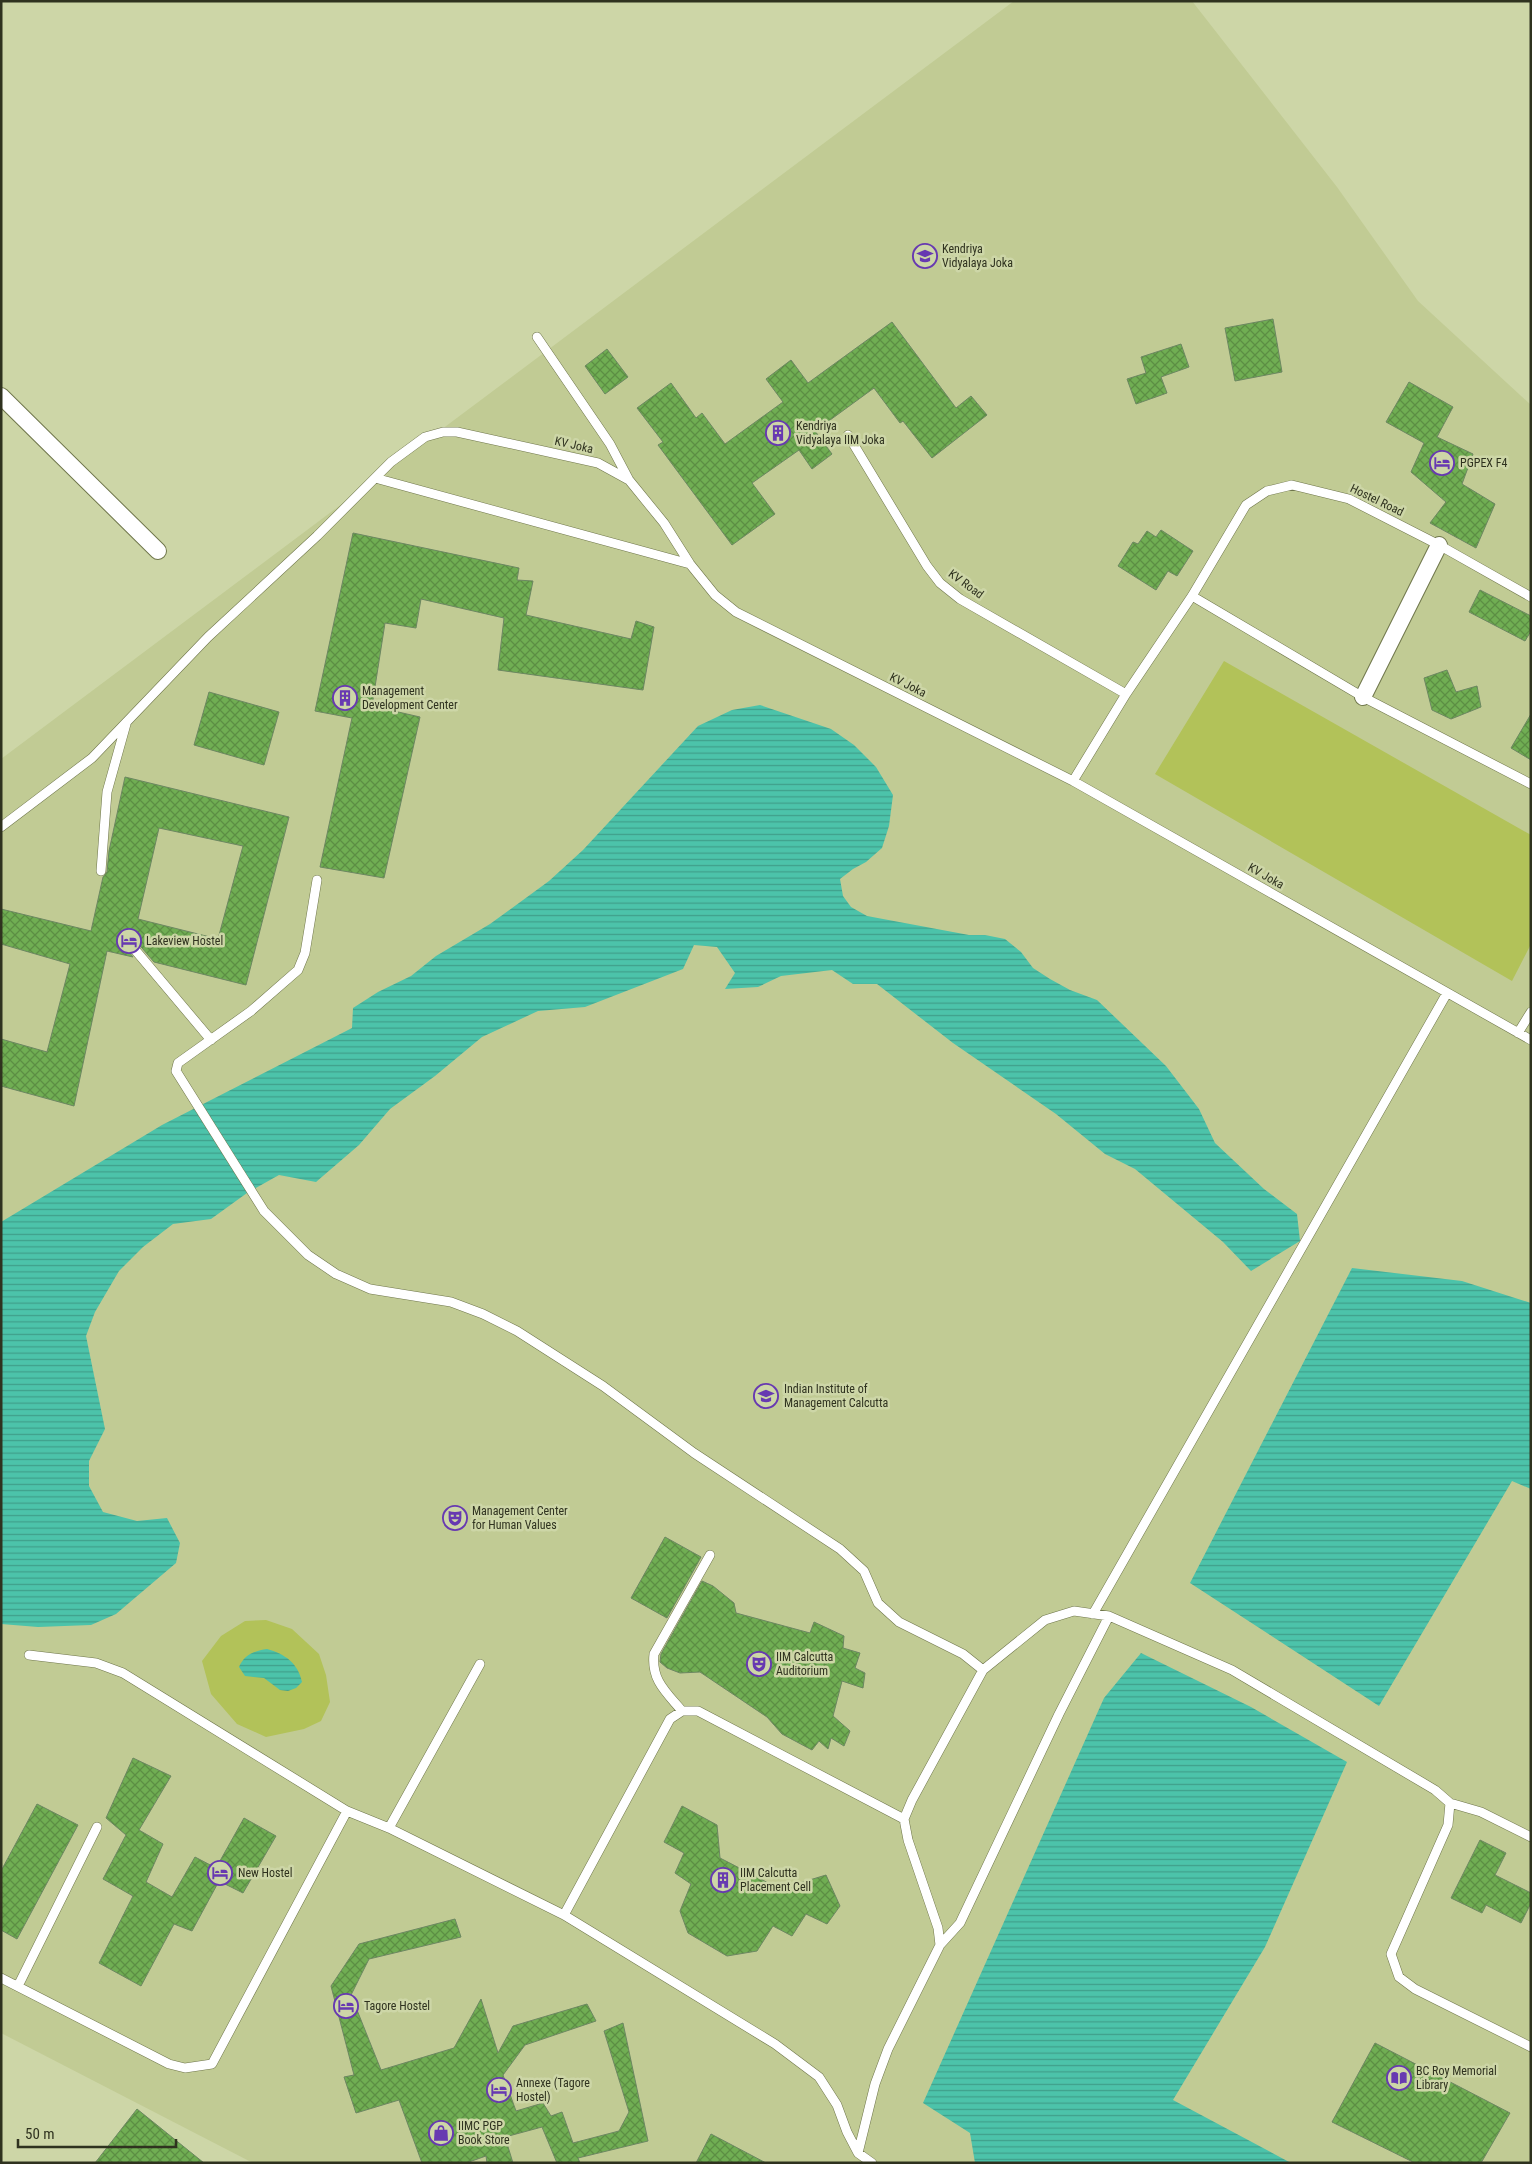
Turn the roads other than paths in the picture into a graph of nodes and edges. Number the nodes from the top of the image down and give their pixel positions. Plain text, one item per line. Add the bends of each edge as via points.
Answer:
1 (537, 337) dead end
2 (1, 396) edge
3 (848, 435) dead end
4 (375, 478) junction
5 (629, 480) junction
6 (1439, 545) junction
7 (158, 551) dead end
8 (690, 564) junction
9 (1192, 596) junction
10 (1531, 597) edge
11 (1126, 694) junction
12 (1363, 697) junction
13 (126, 722) junction
14 (1073, 781) junction
15 (1531, 784) edge
16 (1, 827) edge
17 (101, 871) dead end
18 (318, 880) dead end
19 (131, 945) dead end
20 (1447, 993) junction
21 (1531, 1012) edge
22 (1518, 1033) junction
23 (211, 1040) junction
24 (1531, 1040) edge
25 (710, 1555) dead end
26 (1093, 1614) junction
27 (1109, 1616) junction
28 (29, 1654) dead end
29 (480, 1664) dead end
30 (984, 1670) junction
31 (682, 1711) junction
32 (1450, 1803) junction
33 (348, 1811) junction
34 (904, 1819) junction
35 (97, 1827) dead end
36 (389, 1828) junction
37 (1531, 1837) edge
38 (564, 1915) junction
39 (940, 1945) junction
40 (1, 1978) edge
41 (18, 1986) junction
42 (1531, 2047) edge
43 (858, 2153) junction
44 (872, 2163) edge

1 - 5 lane via 610,444
2 - 7 street
3 - 11 lane, KV Road via 940,583 960,599
4 - 5 lane, KV Joka via 425,437 457,432 598,464
4 - 8 lane
4 - 13 lane, KV Joka via 208,637
5 - 8 lane, KV Joka via 664,522
6 - 9 lane, Hostel Road via 1350,499 1292,484 1267,491 1246,505
6 - 10 lane, Hostel Road
6 - 12 street
8 - 14 lane, KV Joka via 716,595 736,612
9 - 11 lane, Hostel Road
9 - 12 lane
11 - 14 lane, Hostel Road
12 - 15 lane
13 - 16 lane, KV Joka via 92,758
13 - 17 lane via 108,792
14 - 20 lane, KV Joka
18 - 23 lane via 305,954 298,970
19 - 23 lane
20 - 22 lane, KV Joka
20 - 26 lane
21 - 22 lane
22 - 24 lane, KV Joka
23 - 30 lane via 178,1063 176,1071 264,1212 308,1255 336,1274 370,1289 451,1302 518,1331 840,1549 864,1571 878,1603 899,1622 963,1654
25 - 31 lane via 654,1654 653,1667 658,1682
26 - 27 lane
26 - 30 lane via 1074,1611 1046,1620
27 - 32 lane via 1232,1670 1435,1790
27 - 39 lane via 960,1923
28 - 33 lane via 96,1663 123,1673
29 - 36 lane
30 - 34 lane
31 - 34 lane via 698,1711
31 - 38 lane via 670,1719
32 - 37 lane via 1481,1812
32 - 42 lane via 1448,1825 1391,1954 1399,1977 1415,1989
33 - 36 lane
33 - 41 lane via 212,2064 185,2068 169,2064
34 - 39 lane via 938,1928
35 - 41 lane
36 - 38 lane
38 - 43 lane via 775,2044 819,2077 837,2105 846,2132
39 - 43 lane via 874,2084
40 - 41 lane
43 - 44 lane

